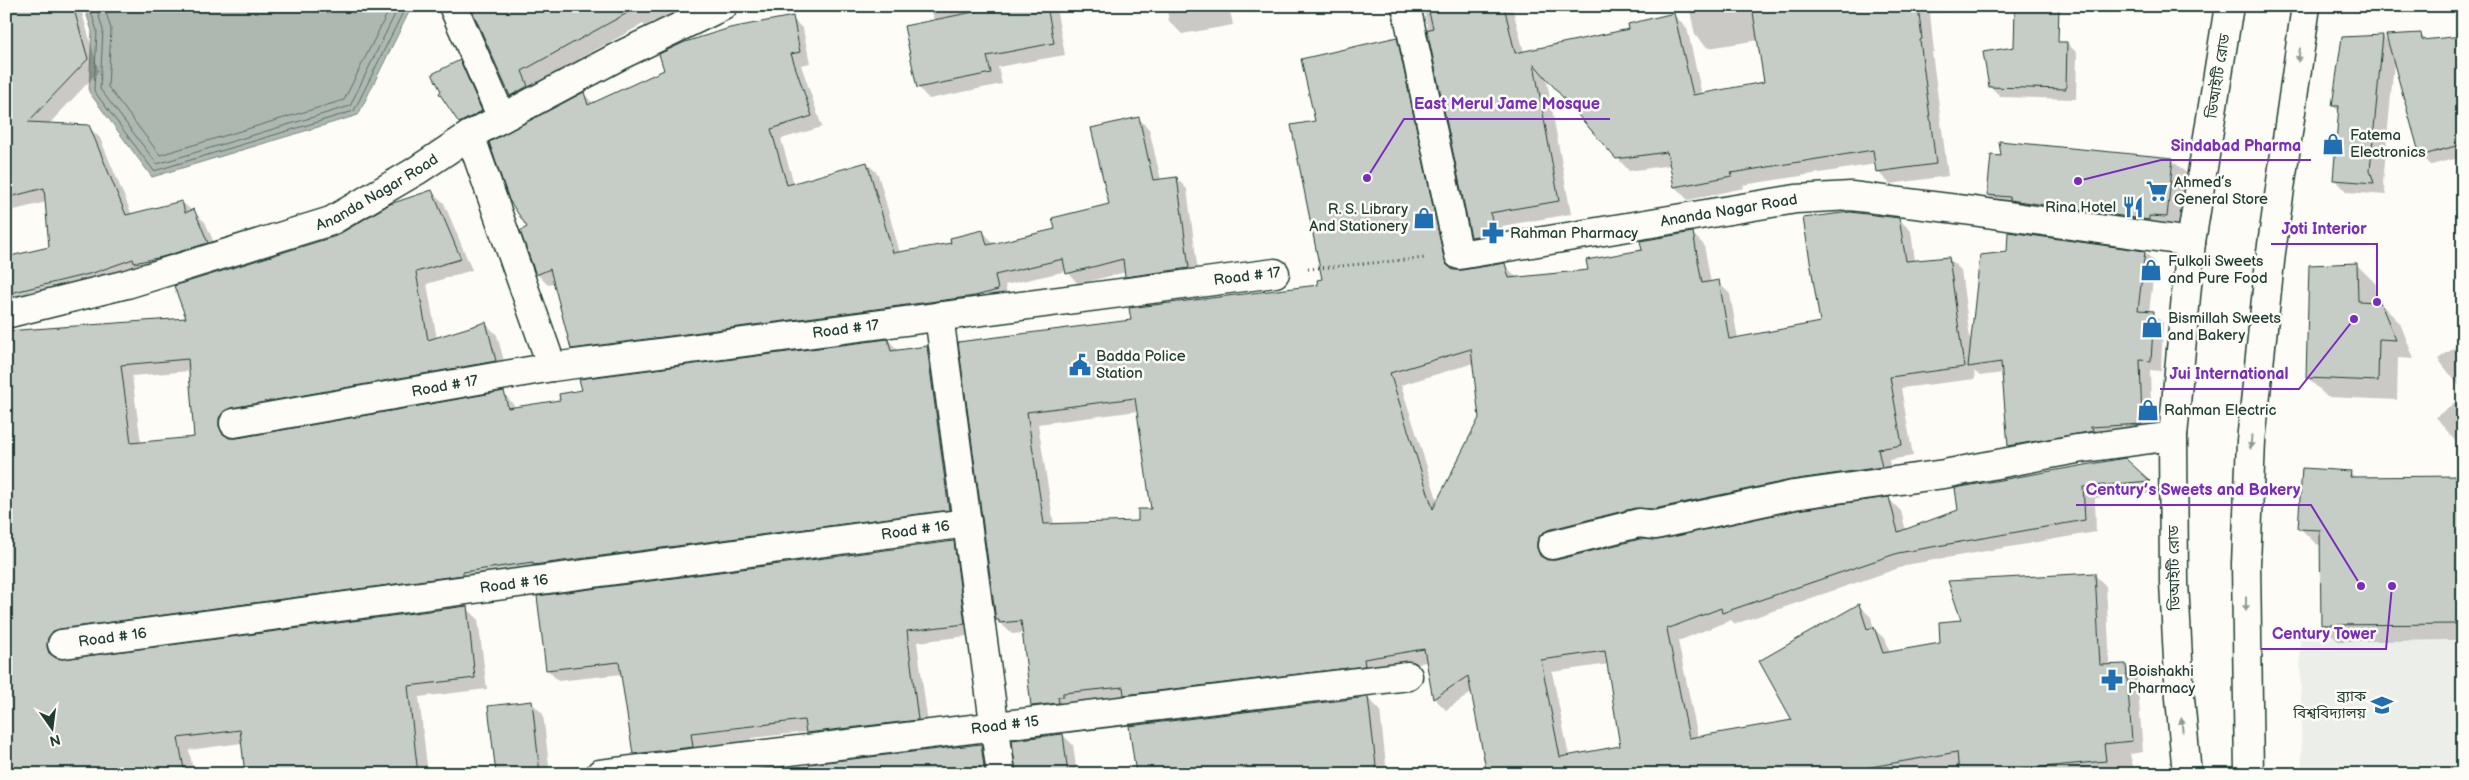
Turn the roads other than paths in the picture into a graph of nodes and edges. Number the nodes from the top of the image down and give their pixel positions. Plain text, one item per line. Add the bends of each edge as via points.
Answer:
1 (453, 6) edge
2 (723, 6) edge
3 (1406, 6) edge
4 (2230, 6) edge
5 (2306, 6) edge
6 (502, 118) junction
7 (470, 135) junction
8 (2192, 242) junction
9 (1275, 273) road end
10 (6, 314) edge
11 (939, 316) junction
12 (552, 367) junction
13 (234, 423) dead end
14 (2173, 436) junction
15 (967, 523) junction
16 (1552, 545) dead end
17 (62, 644) dead end
18 (1408, 676) dead end
19 (994, 726) junction
20 (600, 774) edge
21 (1001, 774) edge
22 (2187, 774) edge
23 (2249, 774) edge

1 - 6 street
2 - 6 street, Ananda Nagar Road
3 - 8 street, Ananda Nagar Road via 1459,255 1786,201 1851,196
4 - 8 street, ডিআইটি রোড
5 -> 23 street via 2271,252 2251,442 2246,564
6 - 7 street, Ananda Nagar Road
7 - 10 street, Ananda Nagar Road via 331,221 127,284
7 - 12 street
8 - 14 street, ডিআইটি রোড
9 - 11 street, Road # 17
11 - 12 street, Road # 17
11 - 15 street
12 - 13 street, Road # 17
14 - 16 street via 1794,495 1655,525 1639,523
22 -> 14 street, ডিআইটি রোড via 2174,582
15 - 17 street, Road # 16
15 - 19 street
18 - 19 street, Road # 15
19 - 20 street, Road # 15
19 - 21 street

